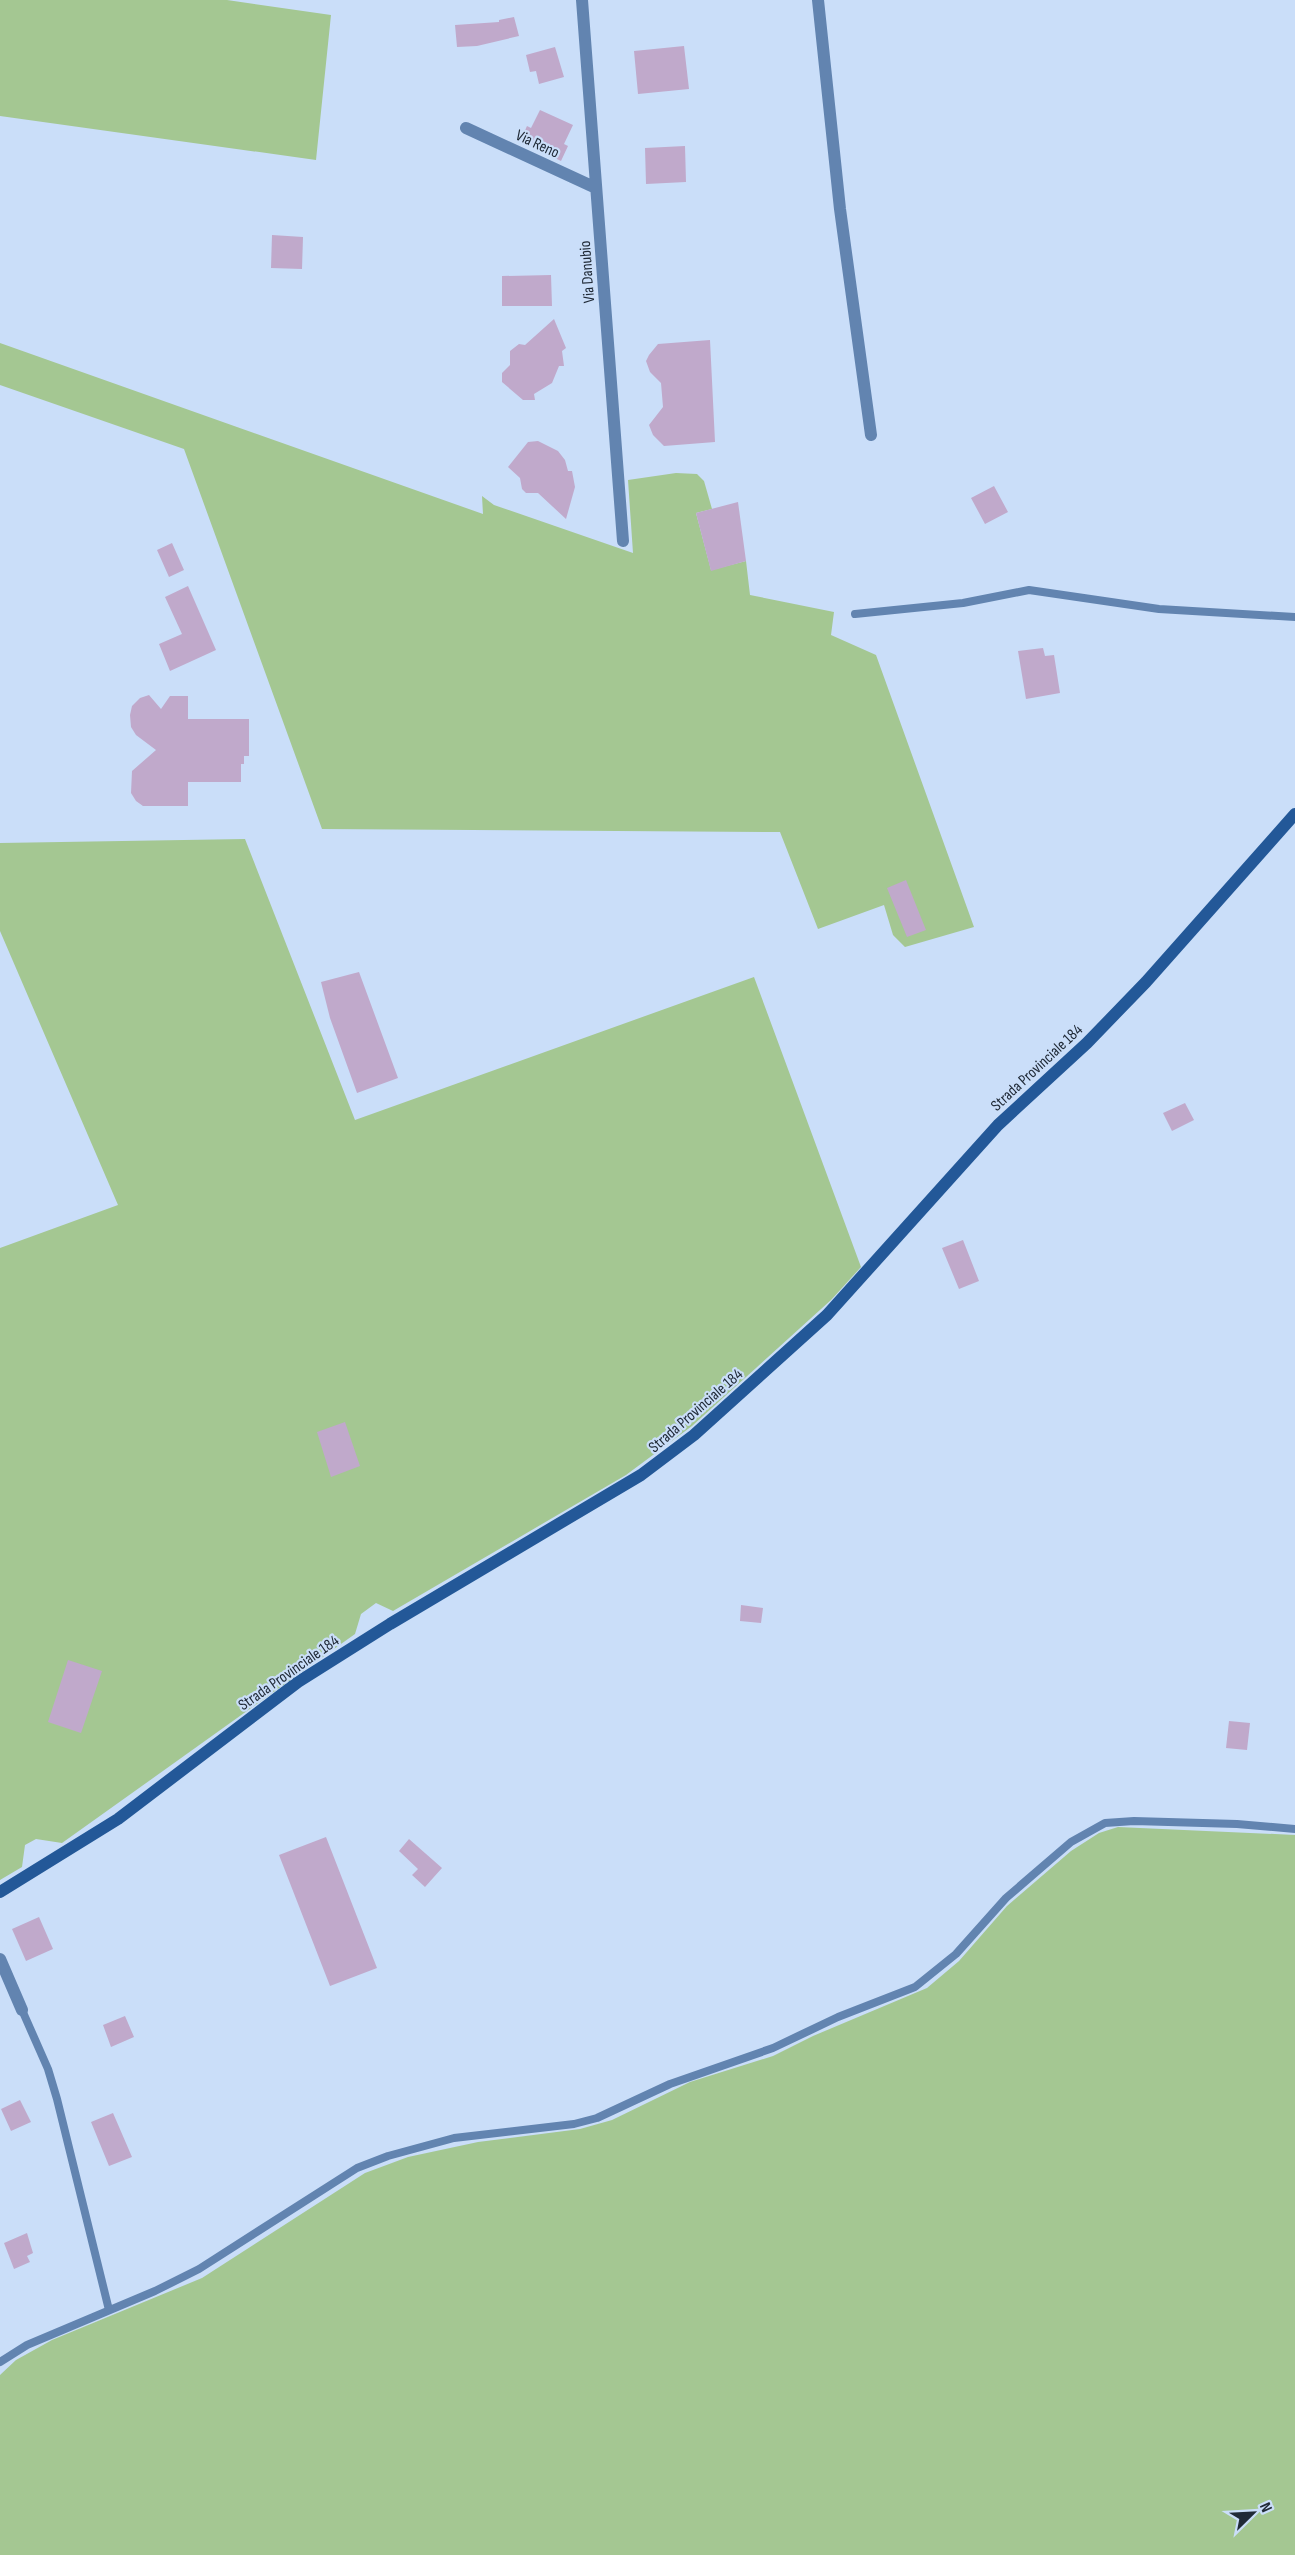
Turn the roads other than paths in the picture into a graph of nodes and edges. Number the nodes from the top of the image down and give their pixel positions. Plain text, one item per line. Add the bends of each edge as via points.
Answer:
1 (582, 0) edge
2 (818, 0) edge
3 (466, 128) dead end
4 (596, 188) junction
5 (871, 435) dead end
6 (622, 541) dead end
7 (855, 614) dead end
8 (1295, 617) edge
9 (1295, 814) edge
10 (1295, 1828) edge
11 (0, 1892) edge
12 (0, 1959) edge
13 (22, 2010) joint
14 (109, 2310) junction
15 (0, 2362) edge

1 - 4 street, Via Danubio
2 - 5 street via 840,209
3 - 4 street, Via Reno
4 - 6 street, Via Danubio
7 - 8 lane via 963,603 1029,590 1159,609
9 - 11 street, Strada Provinciale 184 via 1146,982 998,1125 827,1316 694,1436 641,1475 298,1682 118,1819
10 - 14 lane via 1105,1823 1071,1842 1022,1884 956,1954 915,1987 773,2048 670,2084 597,2118 454,2138 357,2168 199,2268
12 - 13 street
13 - 14 lane via 57,2099
14 - 15 lane via 27,2345

